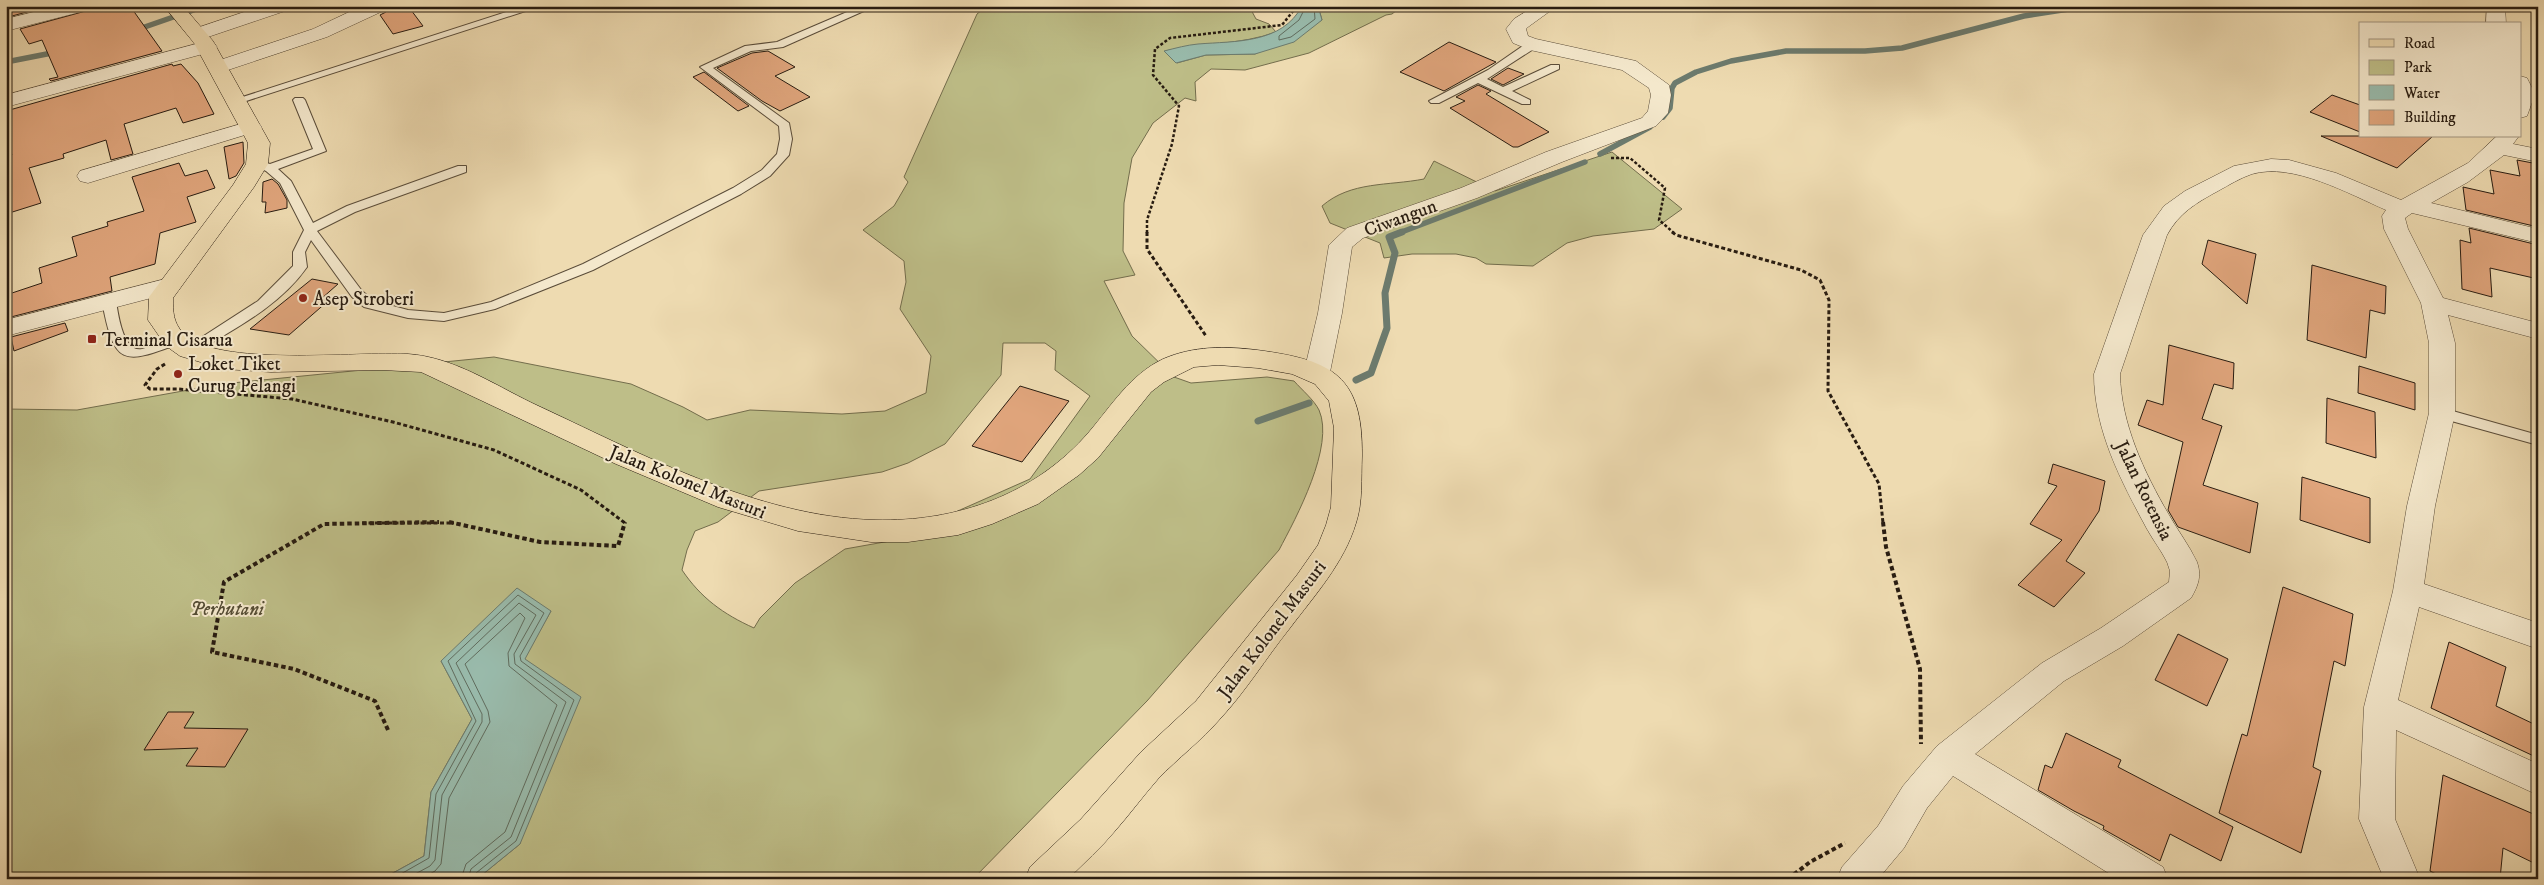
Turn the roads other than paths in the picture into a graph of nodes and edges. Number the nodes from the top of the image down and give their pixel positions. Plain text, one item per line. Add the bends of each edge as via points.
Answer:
1 (81, 6) edge
2 (281, 6) edge
3 (378, 6) edge
4 (536, 6) edge
5 (870, 6) edge
6 (1548, 6) edge
7 (2496, 6) edge
8 (2496, 22) edge
9 (188, 24) edge
10 (6, 26) edge
11 (1530, 44) junction
12 (218, 67) junction
13 (1555, 67) dead end
14 (1478, 79) junction
15 (2522, 87) edge
16 (1503, 92) junction
17 (299, 100) dead end
18 (6, 101) edge
19 (236, 101) junction
20 (1435, 101) dead end
21 (1526, 102) dead end
22 (2522, 105) edge
23 (251, 127) junction
24 (2505, 142) edge
25 (2538, 156) edge
26 (263, 166) junction
27 (462, 169) dead end
28 (88, 176) dead end
29 (2405, 207) junction
30 (310, 230) junction
31 (2538, 236) edge
32 (169, 286) junction
33 (109, 301) junction
34 (2433, 303) junction
35 (6, 328) edge
36 (2538, 331) edge
37 (182, 345) junction
38 (1317, 372) junction
39 (2442, 413) junction
40 (2538, 440) edge
41 (2408, 591) junction
42 (2538, 636) edge
43 (2380, 708) junction
44 (1933, 754) junction
45 (2538, 780) edge
46 (1043, 879) edge
47 (1854, 879) edge
48 (2150, 879) edge
49 (2402, 879) edge

1 - 10 street
2 - 9 street
3 - 12 street via 320,33
4 - 19 lane
5 - 30 lane via 779,45 749,48 705,66 784,125 783,155 766,173 737,192 588,267 495,305 444,317 408,314 369,304 357,294
6 - 11 street via 1516,29 1520,39
7 - 8 street
9 - 12 main road
9 - 18 street
11 - 14 lane
11 - 38 street, Ciwangun via 1628,65 1659,85 1658,114 1648,122 1469,193 1355,233 1341,244
12 - 19 main road
13 - 16 lane
14 - 16 lane
14 - 20 lane
15 - 22 street via 2525,94
16 - 21 lane
17 - 26 lane via 320,151
19 - 23 main road
23 - 26 main road via 259,143
23 - 28 street
24 - 25 street
24 - 29 street via 2480,165
26 - 30 lane via 285,181
26 - 32 main road
27 - 30 lane via 351,209
29 - 31 street
29 - 34 street via 2395,212 2393,220
29 - 44 street, Jalan Rotensia via 2321,176 2265,165 2238,172 2188,198 2167,214 2155,235 2107,374 2106,389 2112,422 2141,487 2184,569 2184,585 2112,637
30 - 37 lane via 299,252 300,267 280,290 251,314
32 - 33 street
32 - 37 main road via 161,297 161,320
33 - 35 street
33 - 37 lane via 115,334 129,352 137,354
34 - 36 street
34 - 39 street via 2442,343
37 - 38 main road, Jalan Kolonel Masturi via 224,360 271,363 382,360 425,364 730,502 776,517 828,527 905,531 947,528 1026,500 1089,450 1134,391 1165,370 1206,357 1247,358
38 - 46 main road, Jalan Kolonel Masturi via 1342,397 1349,427 1342,523 1325,557 1308,584 1214,704 1144,771 1107,816
39 - 40 lane
39 - 41 street via 2421,506
41 - 42 street
41 - 43 street
43 - 45 street
43 - 49 street via 2377,819
44 - 47 street, Jalan Rotensia via 1915,796 1891,837
44 - 48 street

